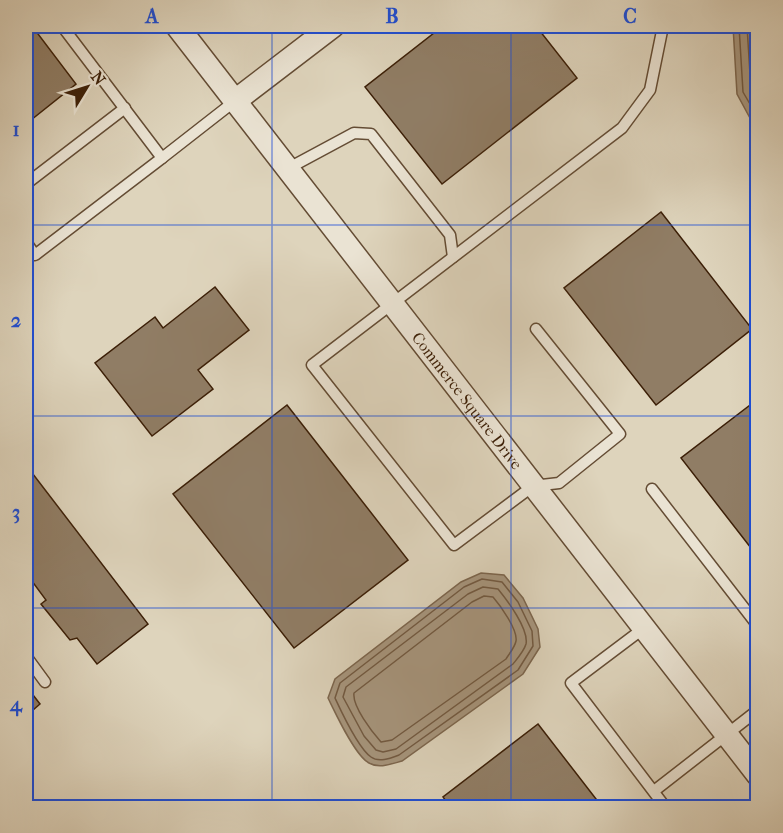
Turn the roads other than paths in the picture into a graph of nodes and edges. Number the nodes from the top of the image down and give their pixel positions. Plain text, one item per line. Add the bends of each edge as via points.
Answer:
1 (62, 26) edge
2 (177, 26) edge
3 (333, 26) edge
4 (663, 26) edge
5 (235, 101) junction
6 (125, 108) junction
7 (162, 158) junction
8 (287, 169) junction
9 (26, 184) edge
10 (26, 242) edge
11 (453, 257) junction
12 (393, 304) junction
13 (536, 329) dead end
14 (533, 486) junction
15 (652, 489) dead end
16 (758, 626) edge
17 (644, 628) junction
18 (26, 656) edge
19 (45, 682) dead end
20 (758, 710) edge
21 (727, 735) junction
22 (758, 775) edge
23 (654, 791) junction
24 (666, 807) edge

1 - 6 lane
2 - 5 street, Commerce Square Drive
3 - 5 street
4 - 11 lane via 650,90 622,128
5 - 7 lane
5 - 8 street, Commerce Square Drive
6 - 7 lane
6 - 9 lane
7 - 10 lane via 35,255
8 - 11 lane via 354,133 371,134 450,235
8 - 12 street, Commerce Square Drive
11 - 12 lane
12 - 14 street, Commerce Square Drive
12 - 14 lane via 312,365 454,545
13 - 14 lane via 620,434 559,483
14 - 17 street, Commerce Square Drive
15 - 16 lane
17 - 21 street, Commerce Square Drive
17 - 23 lane via 572,684
18 - 19 lane
20 - 21 lane
21 - 22 street, Commerce Square Drive
21 - 23 lane
23 - 24 lane

